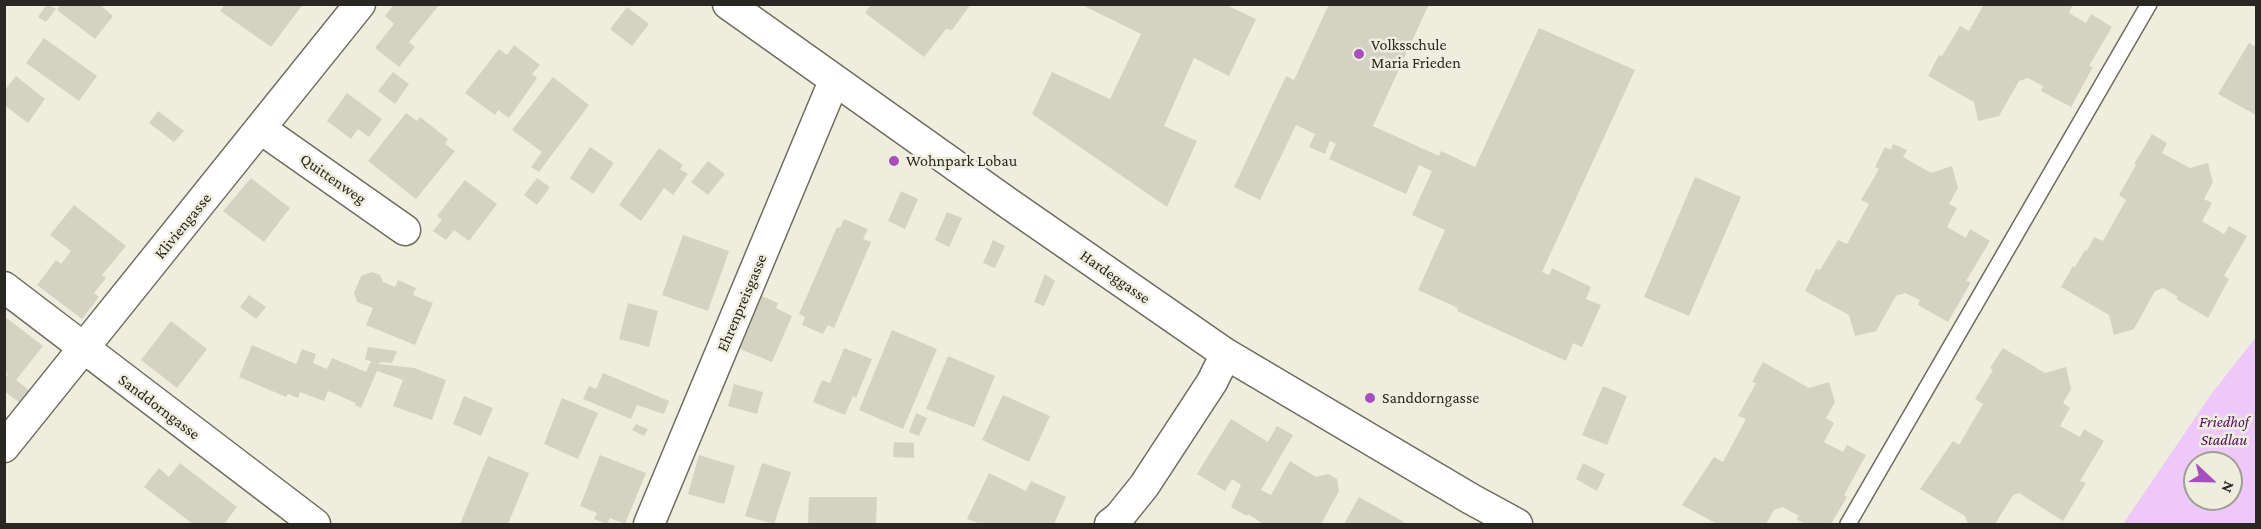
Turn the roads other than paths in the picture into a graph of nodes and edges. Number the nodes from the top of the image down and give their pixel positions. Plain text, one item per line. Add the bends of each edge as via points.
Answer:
1 (360, 4) edge
2 (728, 4) edge
3 (2149, 4) edge
4 (834, 81) junction
5 (261, 129) junction
6 (405, 230) dead end
7 (4, 287) edge
8 (83, 349) junction
9 (1226, 354) junction
10 (4, 447) edge
11 (315, 525) edge
12 (649, 525) edge
13 (1110, 525) edge
14 (1517, 525) edge
15 (1848, 525) edge

1 - 5 street, Kliviengasse
2 - 4 street, Hardeggasse
3 - 15 lane
4 - 9 street, Hardeggasse
4 - 12 street, Ehrenpreisgasse
5 - 6 street, Quittenweg
5 - 8 street, Kliviengasse
7 - 8 street, Sanddorngasse
8 - 10 street, Kliviengasse
8 - 11 street, Sanddorngasse
9 - 13 street via 1144,486
9 - 14 street, Hardeggasse

